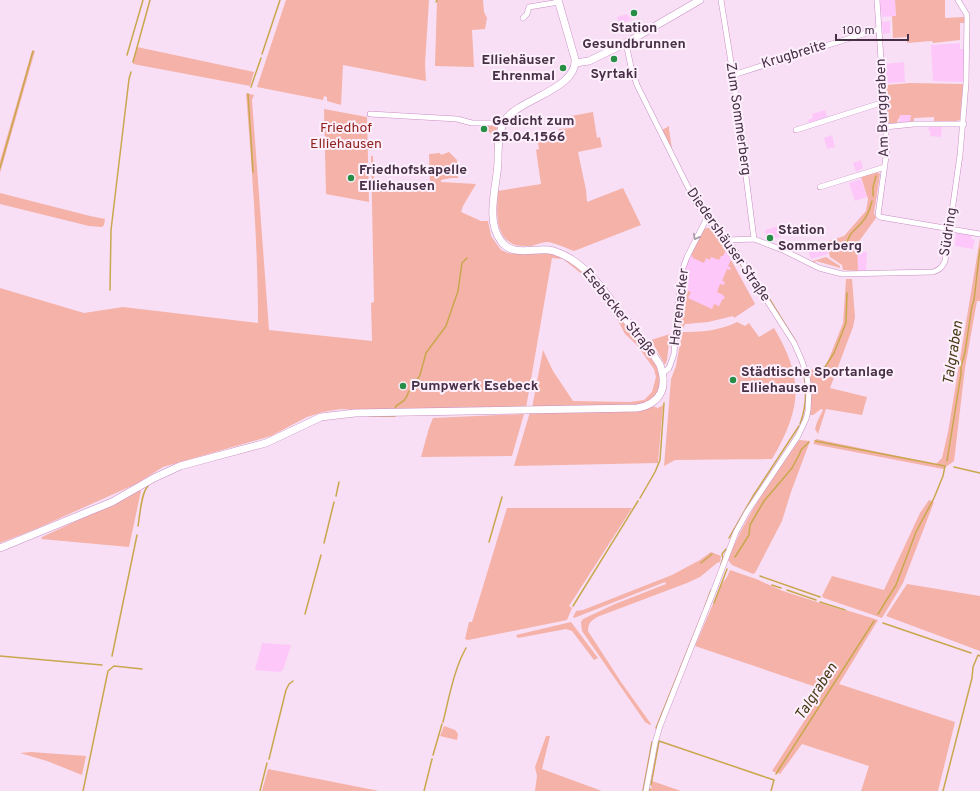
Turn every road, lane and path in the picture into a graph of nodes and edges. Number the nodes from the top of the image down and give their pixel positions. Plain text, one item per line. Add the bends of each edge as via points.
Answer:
1 (700, 0) edge
2 (721, 0) edge
3 (877, 0) edge
4 (958, 0) edge
5 (559, 1) edge
6 (523, 18) dead end
7 (879, 29) junction
8 (626, 43) junction
9 (576, 63) junction
10 (733, 74) junction
11 (884, 102) junction
12 (370, 114) dead end
13 (964, 124) junction
14 (503, 125) junction
15 (885, 127) junction
16 (796, 130) dead end
17 (884, 167) junction
18 (820, 187) dead end
19 (707, 218) junction
20 (949, 229) junction
21 (980, 234) edge
22 (754, 239) junction
23 (727, 240) junction
24 (663, 373) junction
25 (0, 548) edge
26 (646, 791) edge

1 - 8 street
2 - 10 street, Zum Sommerberg
3 - 7 street, Am Burggraben
4 - 13 street, Südring via 965,10 967,25
5 - 6 street via 529,7
5 - 9 street
7 - 10 street, Krugbreite
7 - 11 street, Am Burggraben
8 - 9 street via 589,61
8 - 19 street, Diedershäuser Straße via 637,85 691,195
9 - 14 street via 560,85 516,110 507,117
10 - 22 street, Zum Sommerberg
11 - 15 street, Am Burggraben
11 - 16 street
12 - 14 street via 457,119 472,123
13 - 15 street
13 - 20 street, Südring
14 - 24 street, Esebecker Straße via 498,146 493,202 494,226 499,238 504,245 513,250 552,251 581,266 594,278 650,351
15 - 17 street, Am Burggraben via 887,148
17 - 18 street
17 - 20 street, Am Burggraben via 877,212 880,217
19 - 23 street, Diedershäuser Straße
19 -> 24 street, Harrenacker via 683,268 672,362
20 - 21 street
20 - 22 street, Südring via 943,266 933,272 830,272
22 - 23 street, Südring
23 - 26 street, Diedershäuser Straße via 794,343 809,389 806,418 798,436 736,532 658,731
24 - 25 street via 661,392 646,407 327,415 266,443 175,468 112,502

